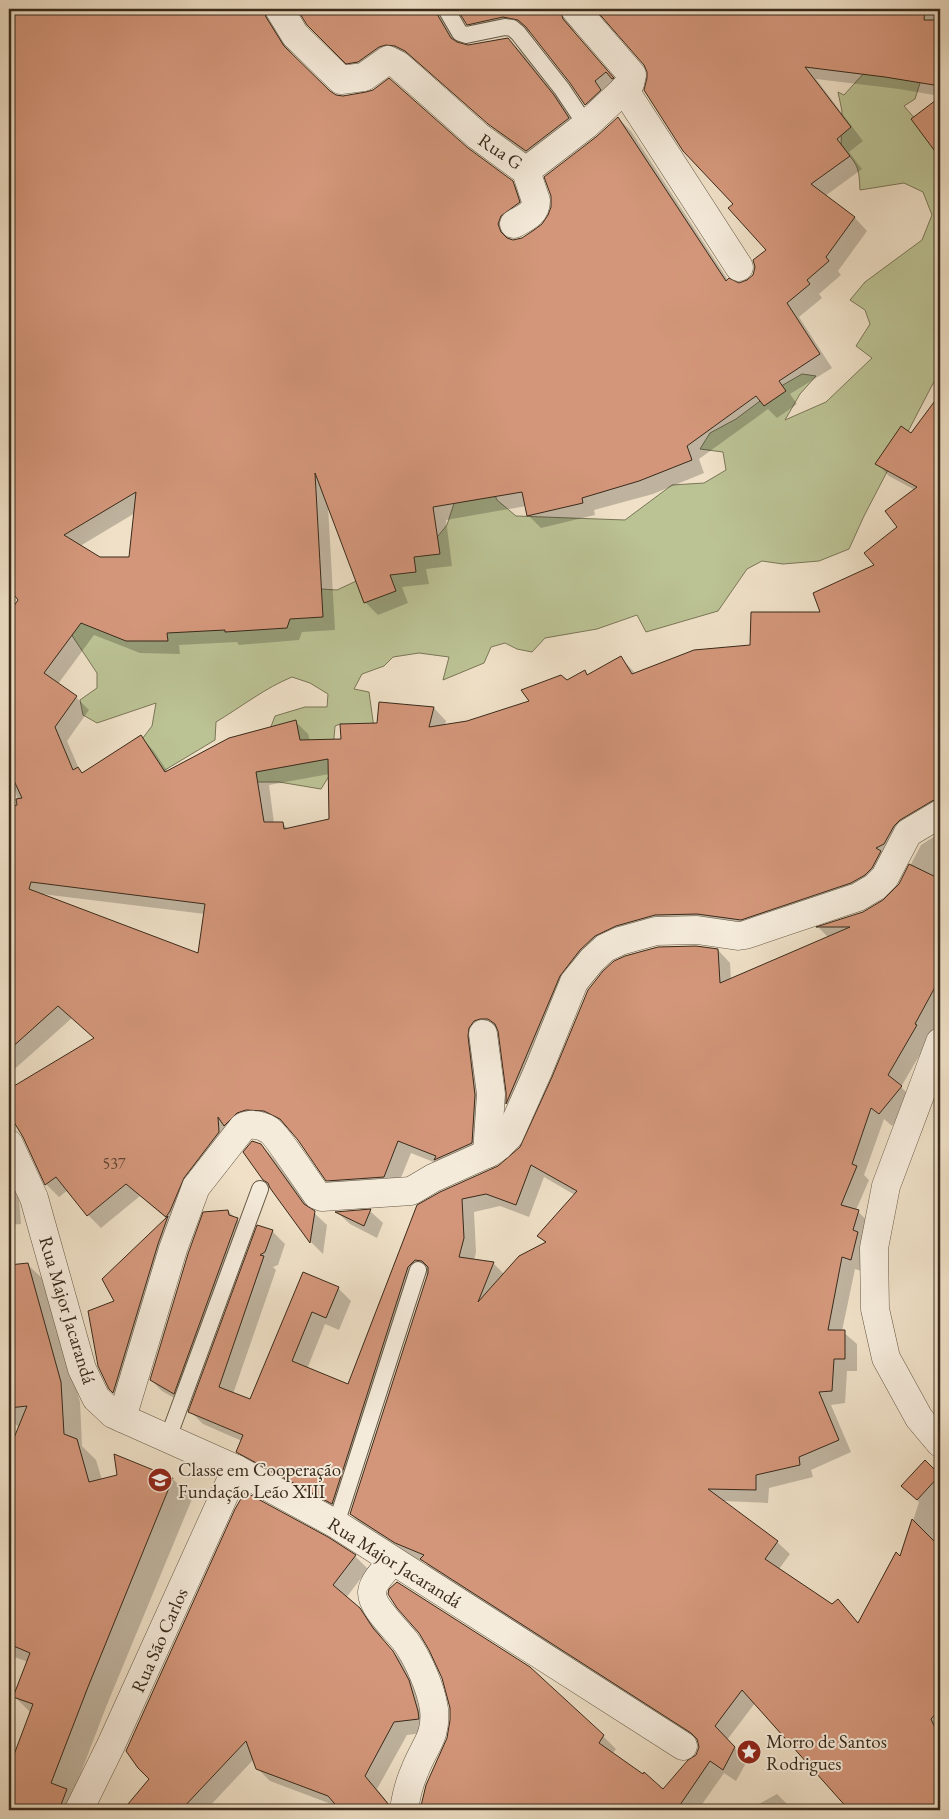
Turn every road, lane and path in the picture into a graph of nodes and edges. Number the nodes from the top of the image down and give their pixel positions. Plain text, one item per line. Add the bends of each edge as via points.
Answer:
1 (280, 9) edge
2 (446, 9) edge
3 (575, 9) edge
4 (624, 89) junction
5 (586, 125) junction
6 (526, 171) junction
7 (514, 224) dead end
8 (739, 267) dead end
9 (940, 814) edge
10 (483, 1034) dead end
11 (940, 1042) edge
12 (9, 1144) edge
13 (487, 1154) junction
14 (260, 1189) dead end
15 (418, 1270) dead end
16 (122, 1418) junction
17 (168, 1438) junction
18 (940, 1443) edge
19 (236, 1469) junction
20 (336, 1524) junction
21 (393, 1561) junction
22 (683, 1746) dead end
23 (78, 1810) edge
24 (404, 1810) edge

1 - 6 street, Rua G via 295,35 340,80 364,78 388,60 398,65 478,136
2 - 5 lane via 460,33 466,36 512,28 562,89
3 - 4 street via 632,75 630,84
4 - 5 street, Rua G
4 - 8 street
5 - 6 street, Rua G
6 - 7 street via 536,206 530,215
9 - 13 street via 908,833 885,877 858,897 745,935 697,930 656,931 605,948 574,982 509,1136
10 - 13 street via 491,1094
11 - 18 street via 886,1186 874,1248 875,1309 886,1358 919,1418
12 - 16 street, Rua Major Jacarandá via 34,1198 82,1369 96,1398 112,1414
13 - 16 street via 411,1191 322,1197 317,1195 270,1130 248,1124 243,1127 196,1187
14 - 17 lane
15 - 20 lane
16 - 17 street, Rua Major Jacarandá
17 - 19 street, Rua Major Jacarandá
19 - 20 street, Rua Major Jacarandá
19 - 23 street, Rua São Carlos via 111,1746
20 - 21 street, Rua Major Jacarandá
21 - 22 street, Rua Major Jacarandá
21 - 24 street via 374,1586 372,1594 375,1604 407,1644 427,1681 435,1727 415,1768

